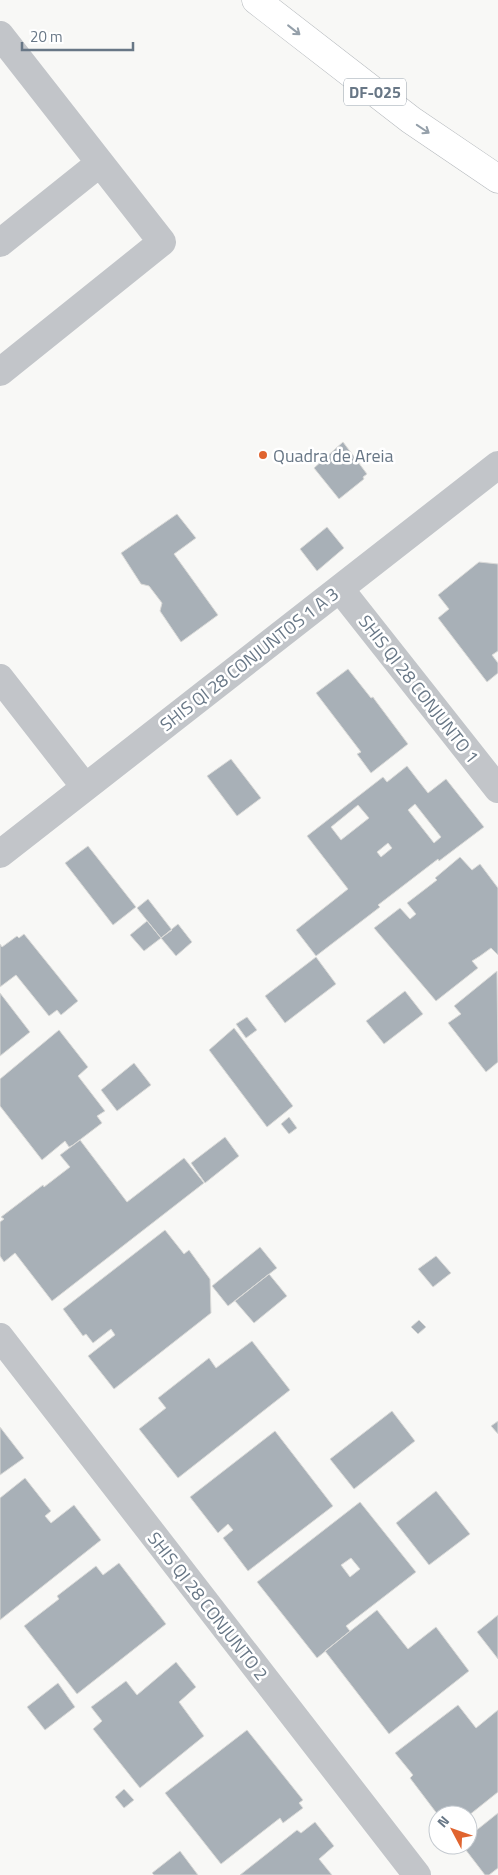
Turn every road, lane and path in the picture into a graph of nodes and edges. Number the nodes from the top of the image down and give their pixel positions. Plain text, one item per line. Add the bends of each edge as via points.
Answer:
1 (256, 0) edge
2 (0, 35) edge
3 (100, 163) junction
4 (498, 179) edge
5 (0, 243) edge
6 (0, 372) edge
7 (498, 465) edge
8 (340, 589) junction
9 (0, 678) edge
10 (85, 787) junction
11 (498, 790) edge
12 (0, 854) edge
13 (0, 1337) edge
14 (417, 1875) edge

1 -> 4 main road, DF-025 via 411,120
2 - 3 street
3 - 5 street
3 - 6 street via 162,242
7 - 8 street, SHIS QI 28 CONJUNTOS 1 A 3
8 - 10 street, SHIS QI 28 CONJUNTOS 1 A 3
8 - 11 street, SHIS QI 28 CONJUNTO 1
9 - 10 street
10 - 12 street, SHIS QI 28 CONJUNTOS 1 A 3
13 - 14 street, SHIS QI 28 CONJUNTO 2

